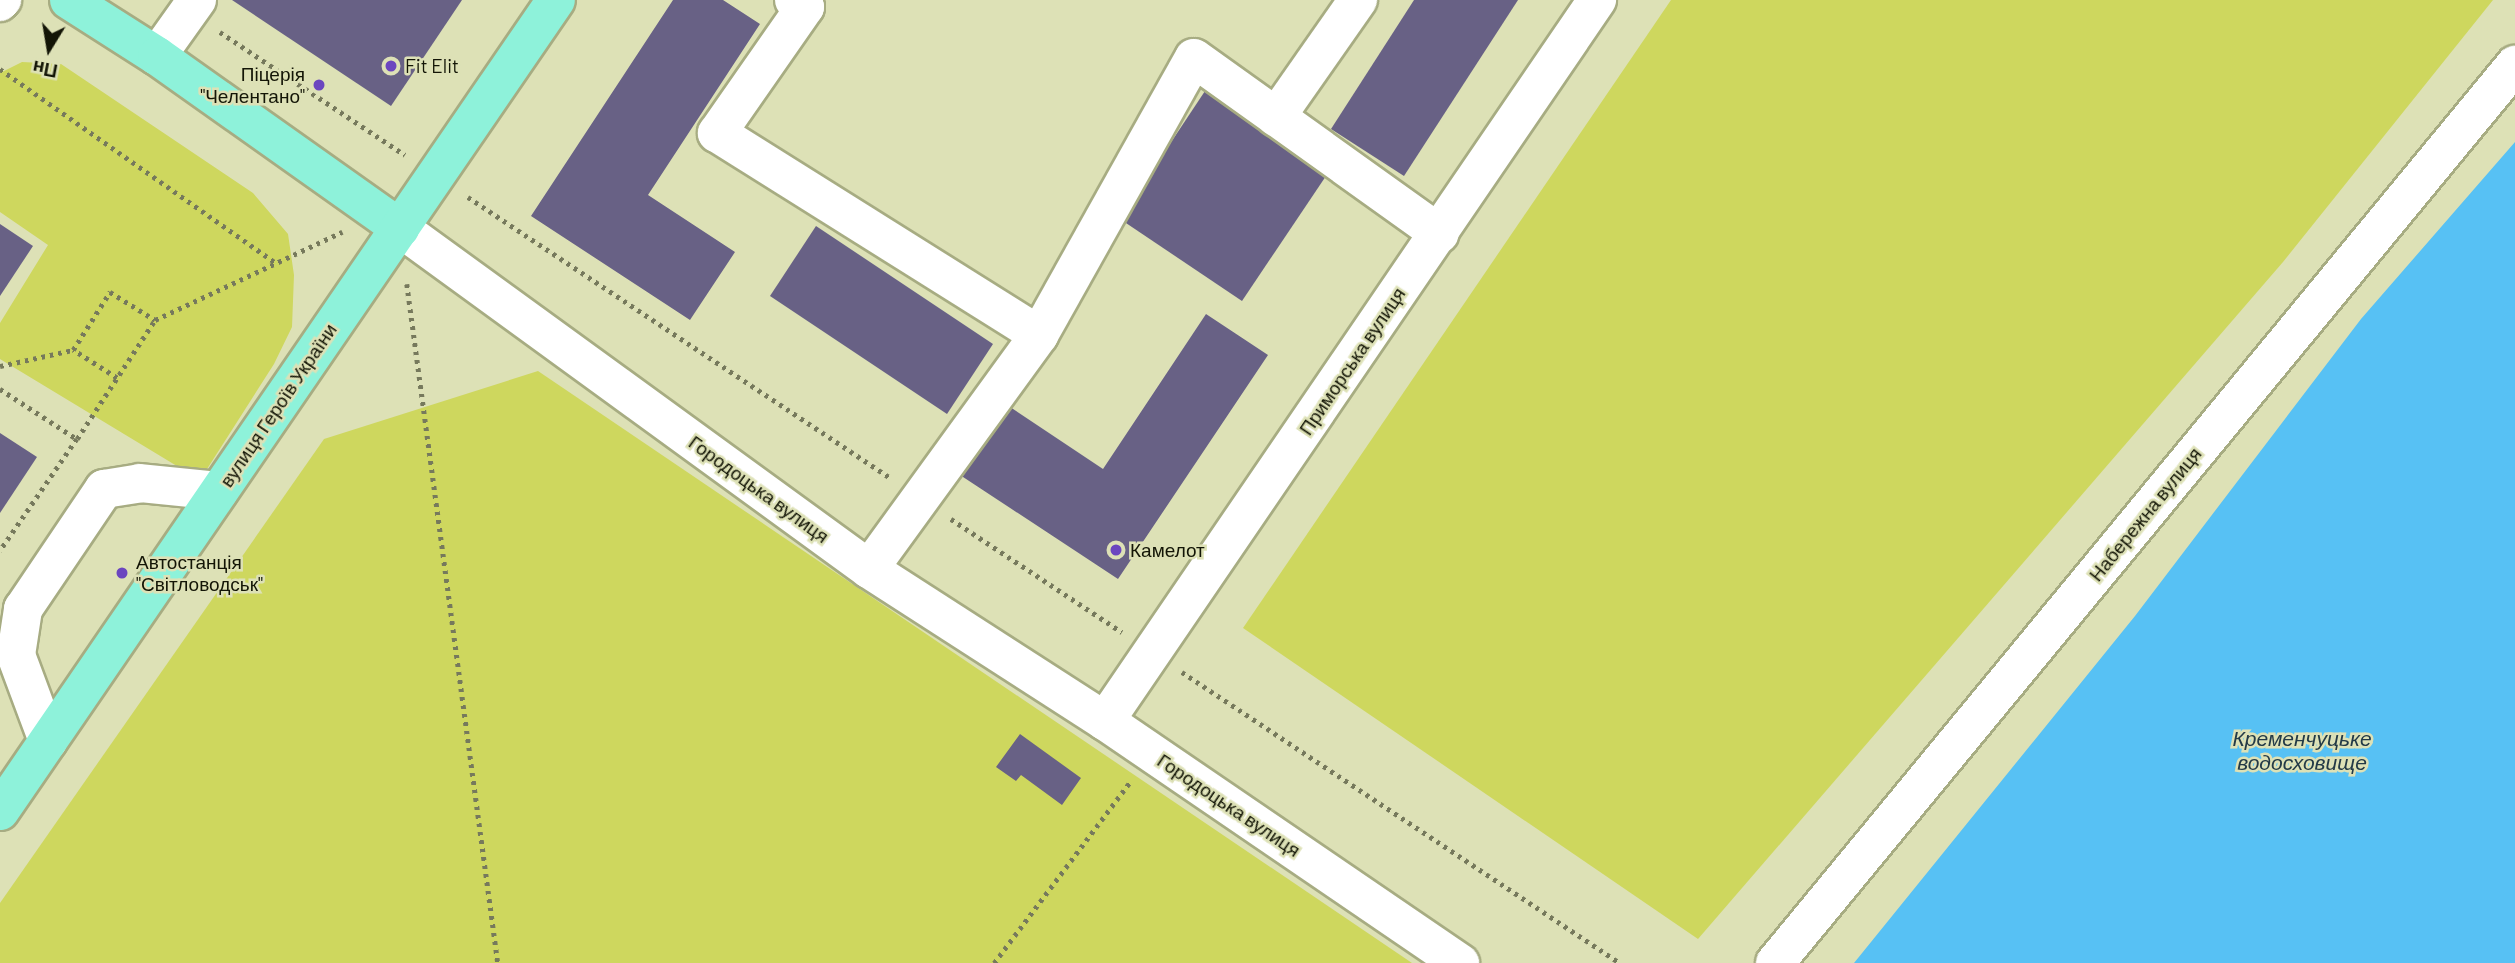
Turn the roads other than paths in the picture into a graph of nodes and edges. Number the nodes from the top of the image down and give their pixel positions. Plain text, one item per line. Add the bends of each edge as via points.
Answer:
1 (69, 0) edge
2 (197, 0) edge
3 (556, 0) edge
4 (1357, 0) edge
5 (1597, 0) edge
6 (803, 2) edge
7 (157, 56) junction
8 (2515, 65) edge
9 (1276, 117) junction
10 (390, 221) junction
11 (1440, 234) junction
12 (1039, 335) junction
13 (219, 491) junction
14 (869, 569) junction
15 (1105, 721) junction
16 (48, 741) junction
17 (0, 811) edge
18 (1460, 963) edge
19 (1775, 963) edge

1 - 7 main road, Городоцька вулиця
2 - 7 street
3 - 10 main road, вулиця Героїв України
4 - 9 street
5 - 11 street, Приморська вулиця
6 - 12 street via 717,134
7 - 10 main road, Городоцька вулиця
8 - 19 street, Набережна вулиця
9 - 11 street
9 - 12 street via 1194,58
10 - 13 main road, вулиця Героїв України
10 - 14 street, Городоцька вулиця
11 - 15 street, Приморська вулиця
12 - 14 street
13 - 16 main road, вулиця Героїв України
13 - 16 street via 140,483 104,489 23,609 16,655
14 - 15 street, Городоцька вулиця
15 - 18 street, Городоцька вулиця
16 - 17 main road, вулиця Героїв України

